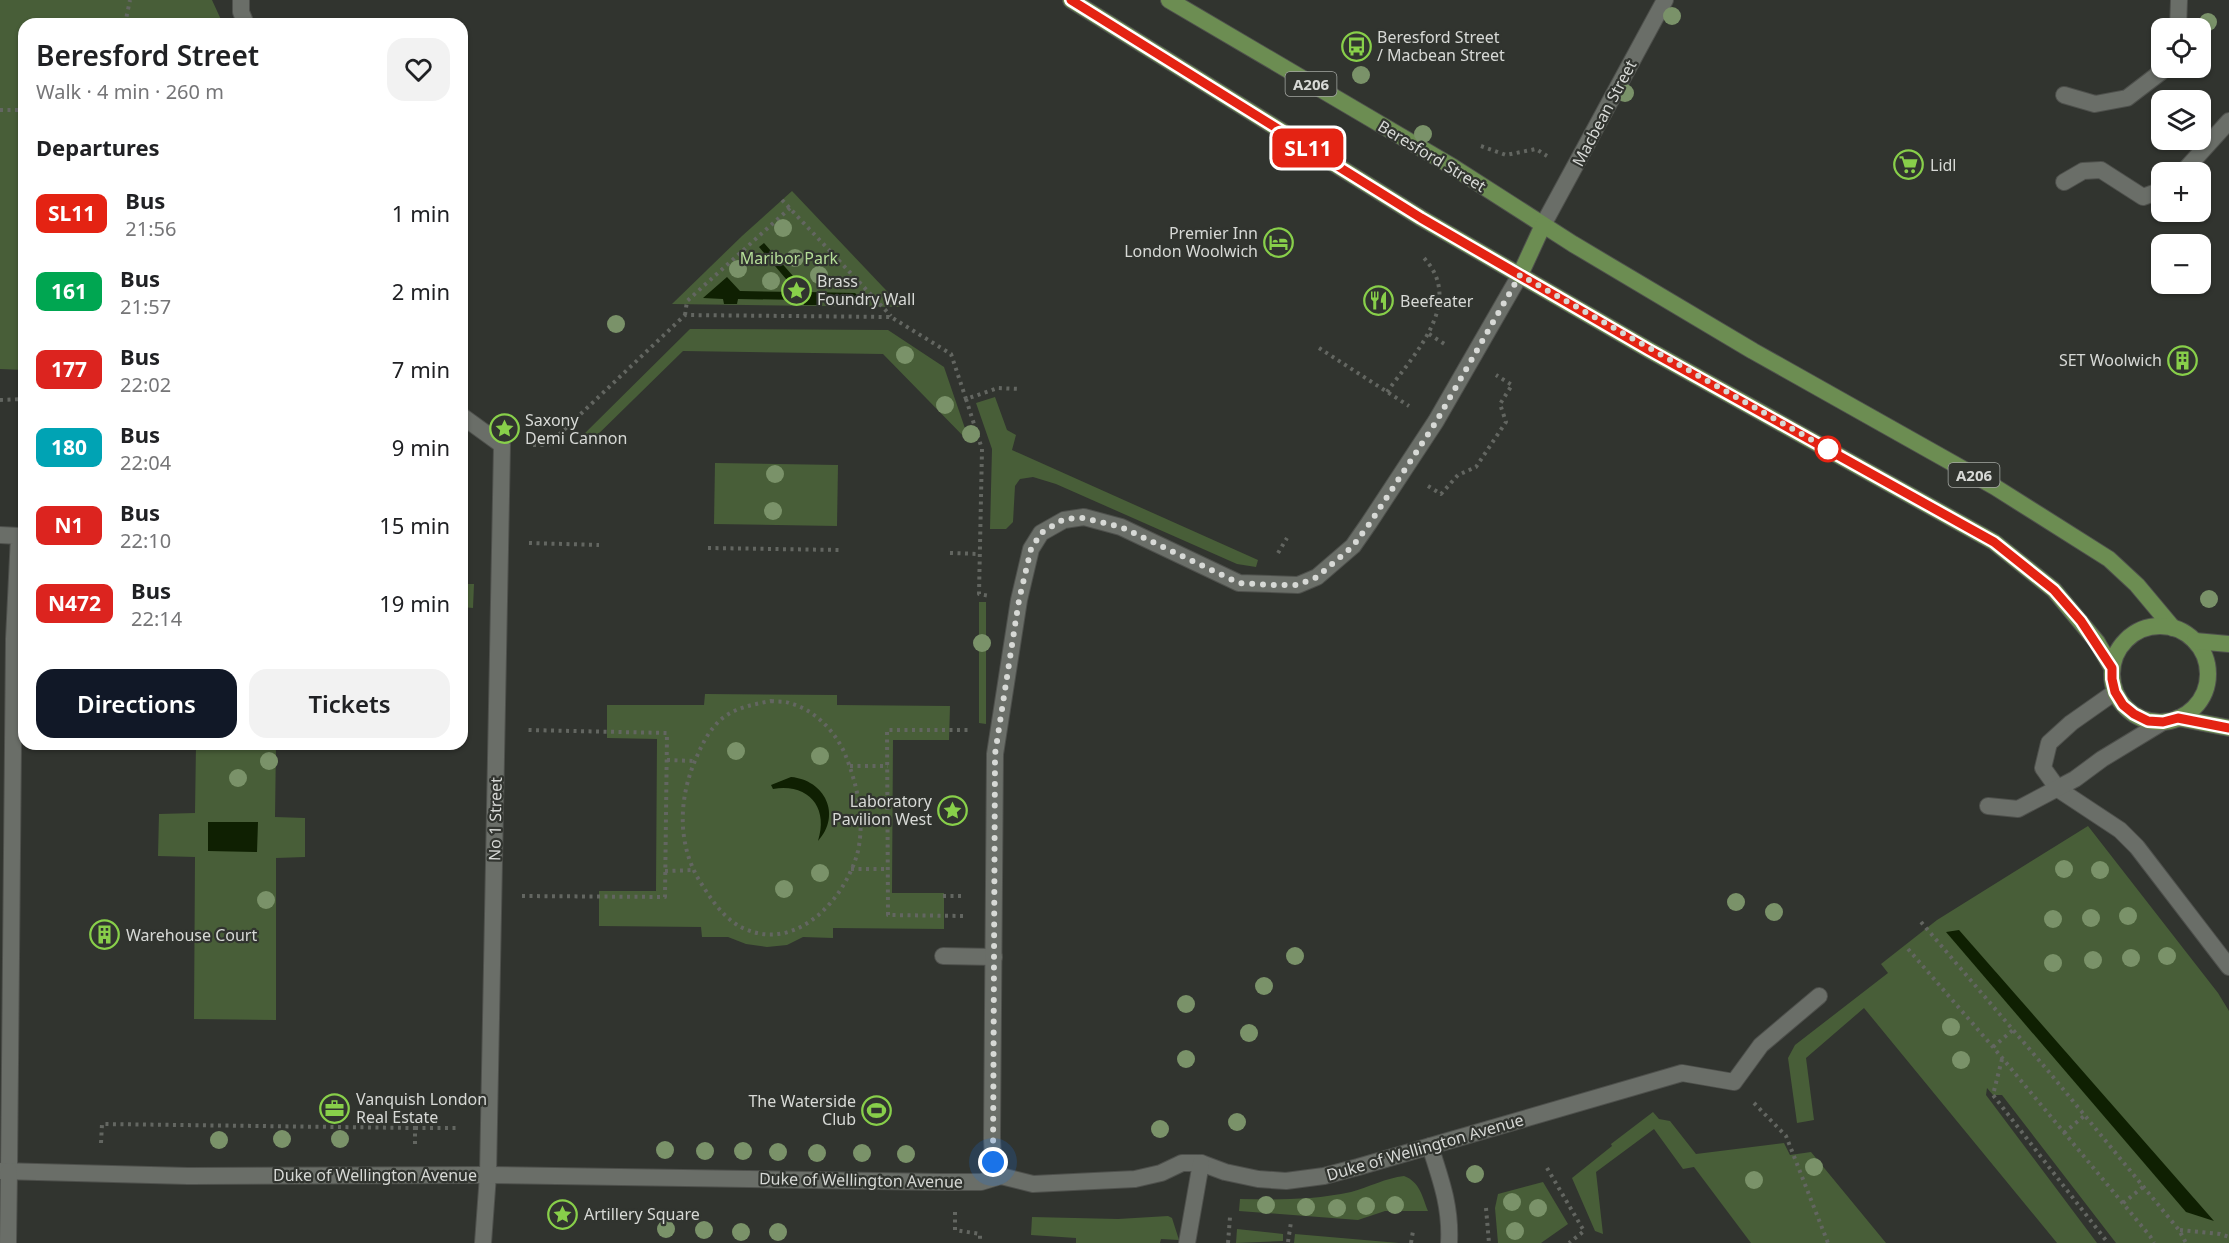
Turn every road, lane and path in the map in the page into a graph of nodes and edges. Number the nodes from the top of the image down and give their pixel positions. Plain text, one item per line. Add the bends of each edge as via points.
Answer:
1 (130, 0) edge
2 (241, 0) edge
3 (1071, 0) edge
4 (1169, 0) edge
5 (1665, 0) edge
6 (2179, 0) edge
7 (126, 18) edge
8 (244, 18) edge
9 (2178, 18) edge
10 (2153, 78) edge
11 (2064, 95) dead end
12 (0, 110) edge
13 (18, 110) edge
14 (2229, 121) edge
15 (1478, 145) dead end
16 (1545, 155) dead end
17 (2192, 162) edge
18 (2064, 182) dead end
19 (2151, 194) edge
20 (782, 200) dead end
21 (790, 208) junction
22 (1543, 225) junction
23 (1414, 251) dead end
24 (1520, 275) junction
25 (685, 315) junction
26 (891, 317) junction
27 (1429, 334) junction
28 (1437, 339) dead end
29 (1319, 348) dead end
30 (1506, 381) dead end
31 (1020, 389) dead end
32 (1387, 392) junction
33 (18, 399) edge
34 (966, 399) junction
35 (0, 400) edge
36 (1398, 400) dead end
37 (468, 420) edge
38 (502, 445) junction
39 (1441, 494) dead end
40 (0, 535) edge
41 (18, 536) edge
42 (1287, 538) dead end
43 (499, 542) junction
44 (600, 545) dead end
45 (708, 548) dead end
46 (840, 550) dead end
47 (950, 553) dead end
48 (979, 554) junction
49 (18, 557) edge
50 (1272, 561) dead end
51 (979, 594) dead end
52 (2173, 628) junction
53 (2195, 641) junction
54 (2229, 644) edge
55 (2112, 668) junction
56 (2115, 692) junction
57 (2170, 720) junction
58 (2229, 728) edge
59 (496, 730) junction
60 (949, 730) dead end
61 (667, 760) junction
62 (694, 761) junction
63 (850, 766) junction
64 (888, 766) junction
65 (2058, 789) junction
66 (1988, 806) dead end
67 (6, 844) edge
68 (850, 869) junction
69 (888, 869) junction
70 (694, 870) junction
71 (665, 871) junction
72 (494, 896) junction
73 (943, 915) dead end
74 (1921, 922) dead end
75 (1908, 949) dead end
76 (943, 956) dead end
77 (994, 957) junction
78 (2229, 967) edge
79 (1819, 996) dead end
80 (2013, 1030) junction
81 (1993, 1047) junction
82 (2002, 1058) junction
83 (1734, 1082) junction
84 (2084, 1116) junction
85 (403, 1128) dead end
86 (415, 1128) dead end
87 (489, 1129) junction
88 (2064, 1133) junction
89 (1430, 1146) junction
90 (1201, 1163) junction
91 (1547, 1168) dead end
92 (4, 1171) edge
93 (101, 1173) junction
94 (488, 1175) junction
95 (1001, 1176) junction
96 (2143, 1187) junction
97 (2123, 1203) junction
98 (1486, 1208) dead end
99 (955, 1209) dead end
100 (1230, 1217) dead end
101 (1290, 1222) dead end
102 (2179, 1230) junction
103 (1413, 1231) dead end
104 (2229, 1237) edge
105 (1288, 1242) edge
106 (8, 1243) edge
107 (483, 1243) edge
108 (980, 1243) edge
109 (1187, 1243) edge
110 (1228, 1243) edge
111 (1411, 1243) edge
112 (1449, 1243) edge
113 (1489, 1243) edge
114 (1569, 1243) edge
115 (1828, 1243) edge
116 (2108, 1243) edge
117 (2154, 1243) edge
118 (2186, 1243) edge

1 - 7 path
2 - 8 street
3 - 24 main road via 1421,218
4 - 22 main road, Beresford Street / A206 via 1453,167
5 - 22 street, Macbean Street
6 - 9 street
10 - 11 street via 2127,98 2095,104
12 - 13 path
14 - 17 street
15 - 16 path, Beresford Street via 1506,154 1536,149
18 - 19 street via 2083,171 2101,170 2143,197
20 - 21 path
21 - 25 path via 687,302
21 - 26 path
22 - 24 main road
22 - 52 main road, Beresford Street / A206 via 1753,351 1995,487 2100,553 2137,585
23 - 27 path via 1434,273 1440,295
24 - 55 main road via 1994,542 2054,590 2086,628
24 - 77 street via 1436,422 1370,523 1353,546 1317,577 1298,585 1239,583 1121,527 1084,518 1064,519 1041,533 1031,549 1019,600 995,754
25 - 26 path
25 - 38 path via 548,445
26 - 34 path via 951,354
27 - 28 path
27 - 32 path
29 - 32 path
30 - 39 path via 1512,385 1500,404 1506,422 1476,466 1458,475
31 - 34 path via 998,388
32 - 36 path
33 - 35 path
34 - 48 path via 982,450
37 - 38 street
38 - 43 street, No 1 Street
40 - 41 street
42 - 50 path
43 - 44 path
43 - 59 street, No 1 Street
45 - 46 path
47 - 48 path
48 - 51 path
49 - 67 street
52 - 53 main road
52 - 55 main road via 2157,626 2127,639
53 - 54 main road
53 - 57 main road via 2207,668 2206,684 2191,710
55 - 56 main road
56 - 57 main road via 2134,714 2148,721
56 - 65 street via 2049,743 2043,768
57 - 58 main road
57 - 65 street
59 - 61 path via 667,733
59 - 72 street, No 1 Street
60 - 64 path via 887,730
61 - 62 path
61 - 71 path
62 - 63 path via 724,717 749,705 771,701 789,702 811,713 840,744
62 - 70 path via 682,808 684,840
63 - 64 path
63 - 68 path via 861,814 858,851
64 - 69 path
65 - 66 street via 2018,809
65 - 78 street via 2120,830 2137,847
67 - 92 street
68 - 69 path
68 - 70 path via 828,907 808,924 766,934 735,923 713,903
69 - 73 path via 888,915
70 - 71 path
71 - 72 path via 665,897
72 - 87 street, No 1 Street
74 - 80 path
75 - 81 path
76 - 77 street
77 - 95 street via 992,1138 993,1162
79 - 83 street via 1761,1045
80 - 81 path
80 - 84 path
81 - 82 path
82 - 88 path
82 - 116 path via 1993,1095
83 - 89 street, Duke of Wellington Avenue via 1682,1073
83 - 115 path via 1786,1136
84 - 88 path
84 - 96 path
85 - 93 path via 102,1124
86 - 87 path
87 - 94 street, No 1 Street
88 - 97 path
89 - 90 street, Duke of Wellington Avenue via 1324,1176 1286,1180 1250,1178
89 - 112 street via 1448,1203
90 - 95 street, Duke of Wellington Avenue via 1182,1163 1136,1179 1033,1184
90 - 109 street
91 - 114 path via 1584,1231
92 - 93 street, Duke of Wellington Avenue
92 - 106 street
93 - 94 street, Duke of Wellington Avenue
94 - 95 street, Duke of Wellington Avenue via 940,1182 981,1182
94 - 107 street, No 1 Street
96 - 97 path
96 - 102 path
97 - 117 path
98 - 113 path
99 - 108 path via 955,1230 980,1234
100 - 110 path
101 - 105 path
102 - 104 path
102 - 118 path
103 - 111 path

